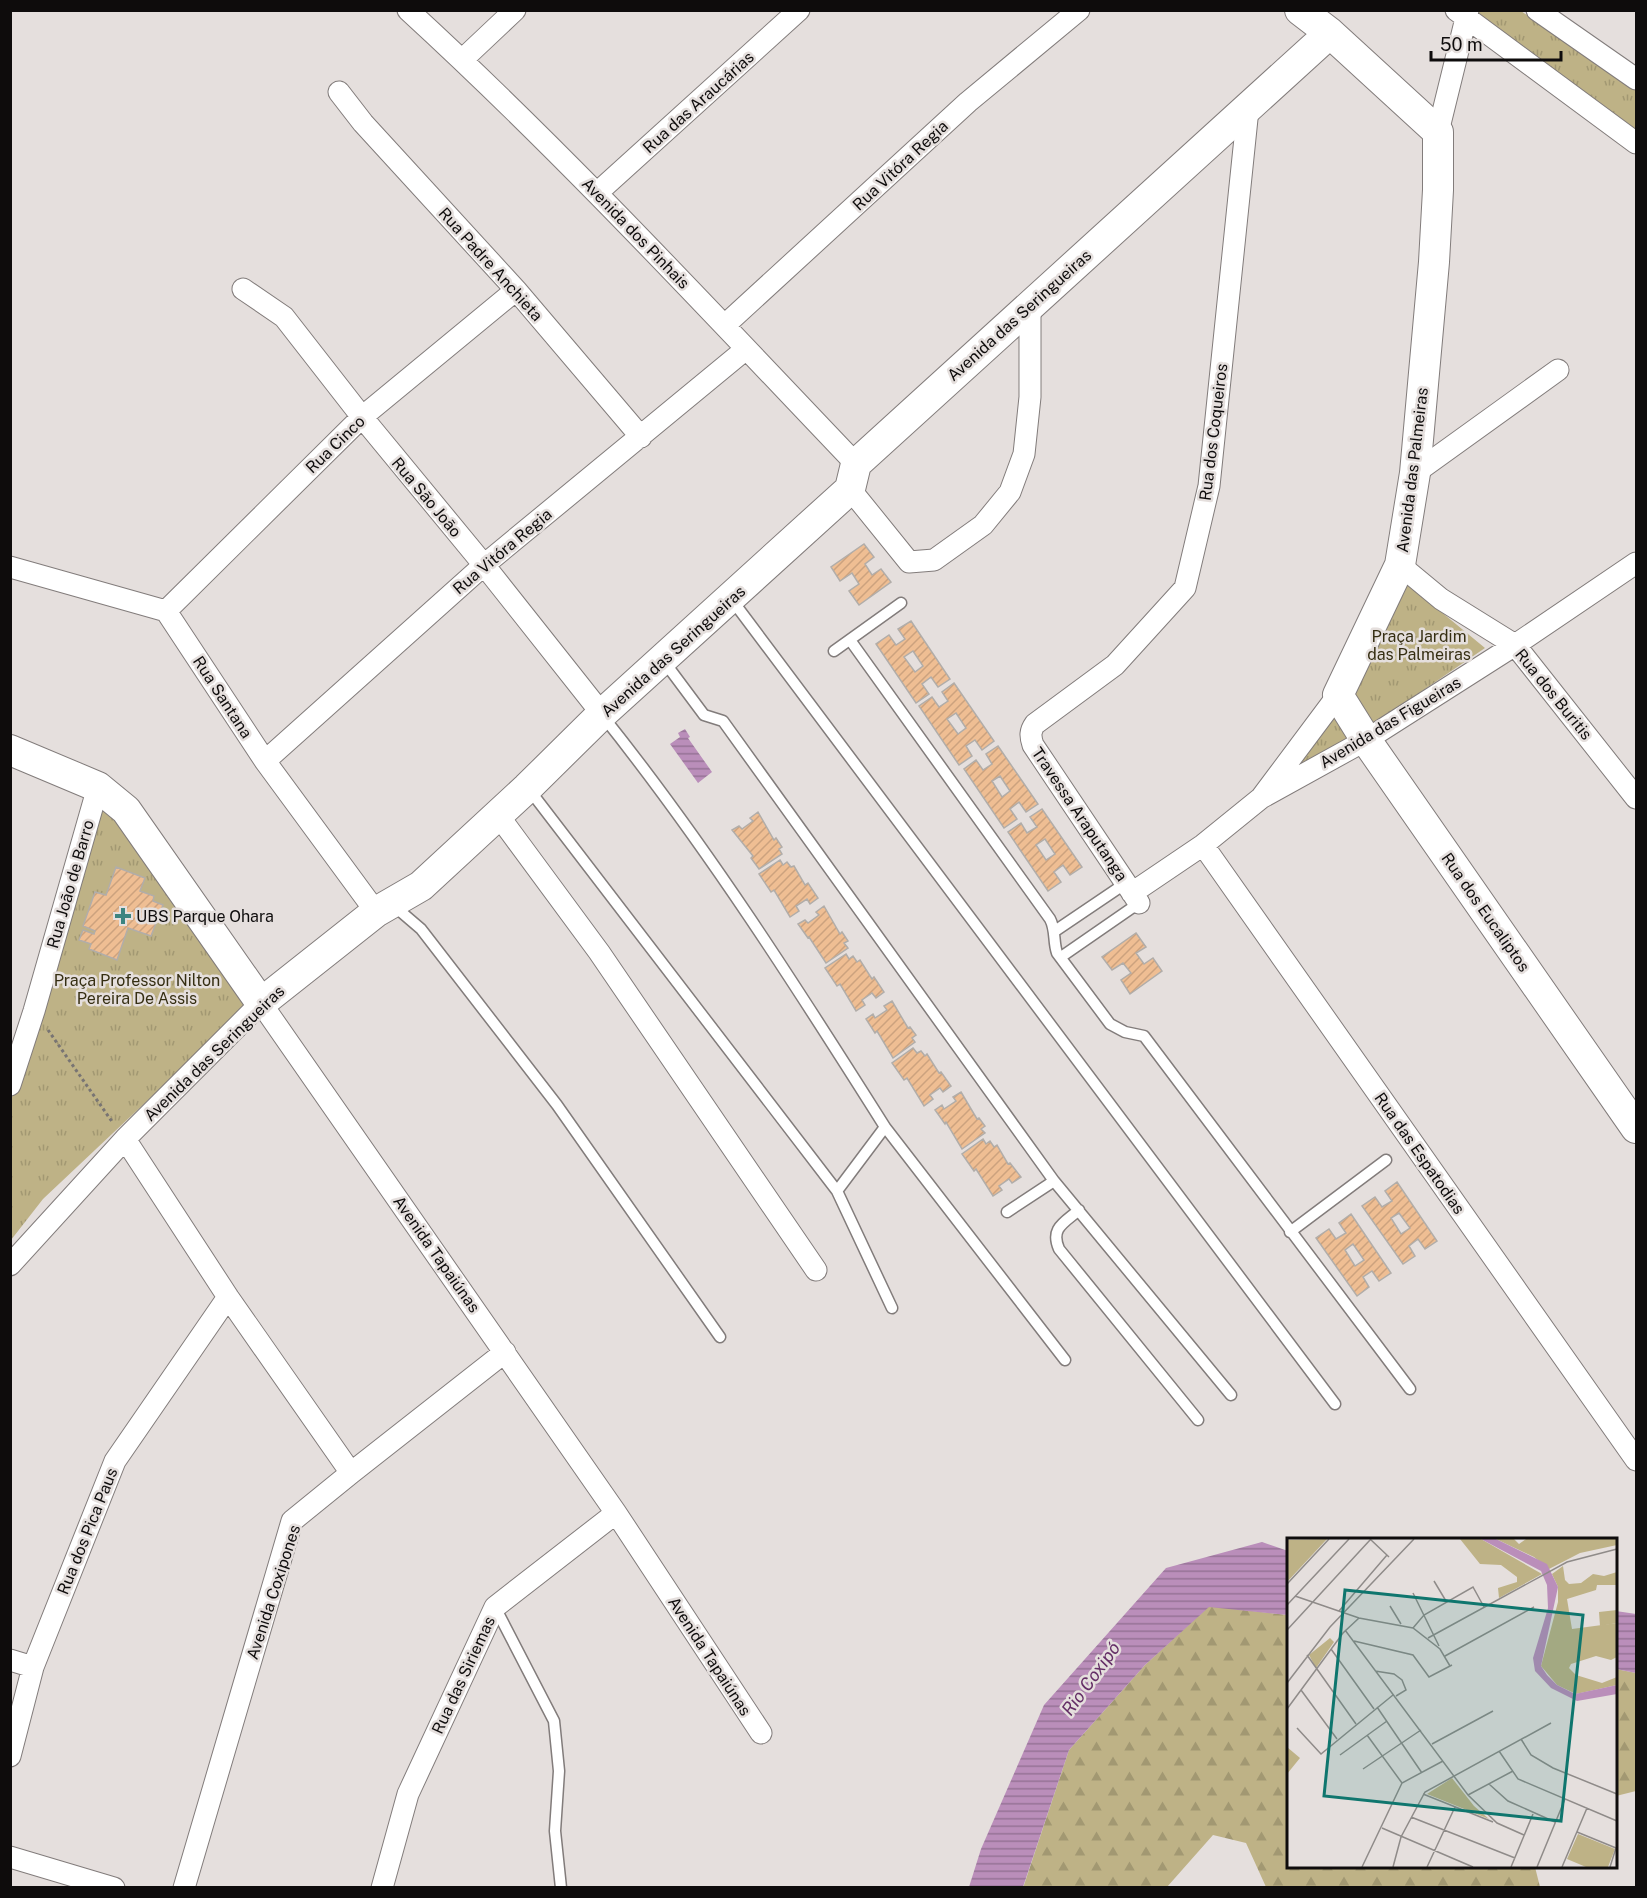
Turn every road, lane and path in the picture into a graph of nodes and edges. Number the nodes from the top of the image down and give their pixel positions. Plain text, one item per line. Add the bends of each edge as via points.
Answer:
1 (408, 10) edge
2 (515, 10) edge
3 (799, 10) edge
4 (1078, 10) edge
5 (1300, 10) edge
6 (1537, 10) edge
7 (1464, 14) edge
8 (1330, 33) junction
9 (462, 60) junction
10 (1636, 79) edge
11 (339, 92) dead end
12 (1248, 109) junction
13 (1438, 132) junction
14 (1636, 143) edge
15 (597, 193) junction
16 (243, 289) dead end
17 (516, 290) junction
18 (1030, 304) junction
19 (725, 325) junction
20 (746, 349) junction
21 (1558, 370) dead end
22 (362, 417) junction
23 (641, 437) junction
24 (1415, 473) junction
25 (853, 477) junction
26 (1636, 563) edge
27 (484, 565) junction
28 (1400, 565) junction
29 (10, 567) edge
30 (731, 599) junction
31 (902, 603) dead end
32 (166, 611) junction
33 (850, 640) junction
34 (1515, 645) junction
35 (834, 651) dead end
36 (663, 660) junction
37 (1338, 695) junction
38 (602, 714) junction
39 (1035, 724) joint
40 (1366, 740) junction
41 (10, 750) edge
42 (265, 761) junction
43 (98, 787) junction
44 (527, 788) junction
45 (1261, 798) junction
46 (1636, 798) edge
47 (498, 814) junction
48 (1203, 845) junction
49 (1132, 893) junction
50 (384, 908) junction
51 (1055, 931) junction
52 (1061, 957) junction
53 (261, 1003) junction
54 (34, 1011) junction
55 (16, 1048) edge
56 (10, 1085) edge
57 (1633, 1113) edge
58 (885, 1127) junction
59 (124, 1139) junction
60 (1386, 1160) dead end
61 (1054, 1182) junction
62 (837, 1191) junction
63 (1079, 1210) junction
64 (1007, 1212) dead end
65 (1290, 1232) junction
66 (10, 1265) edge
67 (816, 1270) dead end
68 (228, 1298) junction
69 (892, 1308) dead end
70 (720, 1337) dead end
71 (505, 1352) junction
72 (1065, 1360) dead end
73 (1410, 1389) dead end
74 (1232, 1395) dead end
75 (1335, 1404) dead end
76 (1198, 1420) dead end
77 (1636, 1460) edge
78 (351, 1473) junction
79 (616, 1513) junction
80 (495, 1607) junction
81 (10, 1660) edge
82 (33, 1667) junction
83 (761, 1733) dead end
84 (10, 1756) edge
85 (10, 1857) edge
86 (114, 1887) edge
87 (183, 1887) edge
88 (382, 1887) edge
89 (561, 1887) edge

1 - 9 street, Avenida dos Pinhais
2 - 9 street
3 - 15 street, Rua das Araucárias
4 - 19 street, Rua Vitóra Regia via 975,96
5 - 8 street
6 - 10 street
7 - 13 street, Avenida das Palmeiras
7 - 14 street
8 - 12 street, Avenida das Seringueiras
8 - 13 street
9 - 15 street, Avenida dos Pinhais
11 - 17 street, Rua Padre Anchieta
12 - 18 street, Avenida das Seringueiras
12 - 39 street, Rua dos Coqueiros via 1209,486 1185,588 1115,665
13 - 24 street, Avenida das Palmeiras via 1434,262
15 - 19 street, Avenida dos Pinhais
16 - 22 street, Rua São João via 284,317
17 - 22 street, Rua Cinco
17 - 23 street, Rua Padre Anchieta
18 - 25 street, Avenida das Seringueiras
18 - 25 street, Avenida dos Pinhais via 1030,397 1024,453 1010,492 983,525 934,560 909,562
19 - 20 street, Avenida dos Pinhais
20 - 23 street, Rua Vitóra Regia
20 - 25 street, Avenida dos Pinhais
21 - 24 street
22 - 27 street, Rua São João
22 - 32 street, Rua Cinco
23 - 27 street, Rua Vitóra Regia
24 - 28 street, Avenida das Palmeiras
25 - 30 street, Avenida das Seringueiras
26 - 34 street, Avenida das Figueiras
27 - 38 street, Rua São João
27 - 42 street, Rua Vitóra Regia
28 - 34 street, Rua dos Buritis via 1441,598
28 - 37 street, Avenida das Palmeiras
29 - 32 street
30 - 36 street, Avenida das Seringueiras
30 - 75 lane
31 - 33 lane
32 - 42 street, Rua Santana
33 - 35 lane
33 - 51 lane
34 - 40 street, Avenida das Figueiras
34 - 46 street, Rua dos Buritis
36 - 38 street, Avenida das Seringueiras
36 - 61 lane via 704,715 723,721
37 - 40 street, Rua dos Eucaliptos
37 - 45 street, Avenida das Palmeiras
38 - 44 street, Avenida das Seringueiras
38 - 58 lane via 654,780 789,974
39 - 49 street, Travessa Araputanga via 1030,737 1033,745
40 - 45 street, Avenida das Figueiras
40 - 57 street, Rua dos Eucaliptos
41 - 43 street, Avenida Tapaiúnas
42 - 50 street, Rua Santana
43 - 53 street, Avenida Tapaiúnas via 126,810
43 - 54 street, Rua João de Barro
44 - 47 street, Avenida das Seringueiras
44 - 62 lane
45 - 48 street, Avenida das Palmeiras
47 - 50 street, Avenida das Seringueiras via 421,886
47 - 67 street via 599,952
48 - 49 street, Avenida das Palmeiras
48 - 77 street, Rua das Espatodias
49 - 51 lane
49 - 52 lane
50 - 53 street, Avenida das Seringueiras
50 - 70 lane via 421,929 557,1105
51 - 52 lane via 1055,947
52 - 65 lane via 1110,1024 1144,1036
53 - 59 street, Avenida das Seringueiras
53 - 71 street, Avenida Tapaiúnas
54 - 55 street, Rua João de Barro
54 - 59 path
55 - 56 street, Rua João de Barro
58 - 62 lane
58 - 72 lane
59 - 66 street, Avenida das Seringueiras
59 - 68 street
60 - 65 lane
61 - 63 lane
61 - 64 lane
62 - 69 lane
63 - 74 lane
63 - 76 lane via 1058,1228 1055,1239 1059,1249
65 - 73 lane
68 - 78 street
68 - 82 street, Rua dos Pica Paus via 115,1461
71 - 78 street, Avenida Coxipones
71 - 79 street, Avenida Tapaiúnas
78 - 87 street, Avenida Coxipones via 292,1521
79 - 80 street, Rua das Siriemas
79 - 83 street, Avenida Tapaiúnas
80 - 88 street, Rua das Siriemas via 408,1794
80 - 89 lane via 554,1721 559,1771 555,1831
81 - 82 street
82 - 84 street, Rua dos Pica Paus
85 - 86 street

